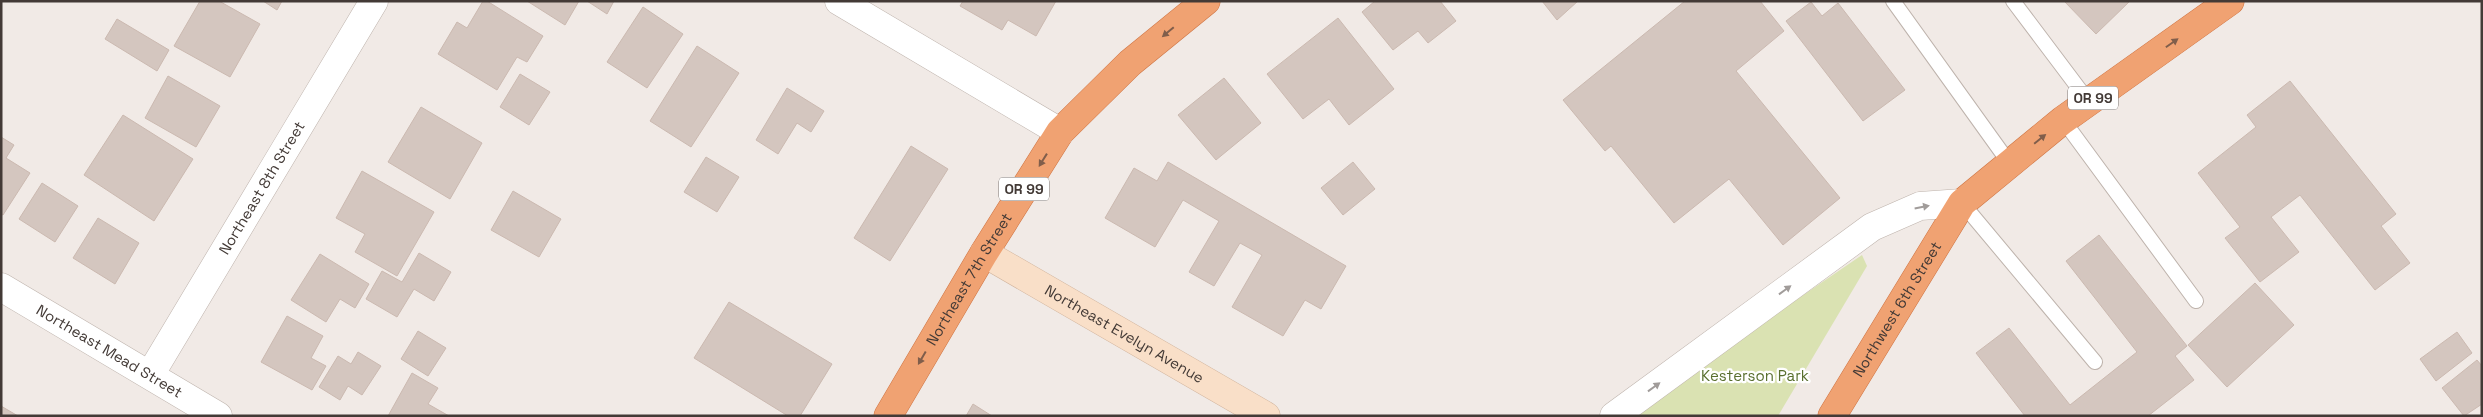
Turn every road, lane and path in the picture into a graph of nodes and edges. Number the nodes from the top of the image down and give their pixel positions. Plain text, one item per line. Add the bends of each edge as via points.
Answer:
1 (374, 1) edge
2 (839, 1) edge
3 (1206, 1) edge
4 (1893, 1) edge
5 (2013, 1) edge
6 (2230, 1) edge
7 (2089, 102) junction
8 (2063, 120) junction
9 (1060, 132) junction
10 (2010, 164) junction
11 (1962, 203) junction
12 (984, 253) junction
13 (1, 287) edge
14 (2196, 301) dead end
15 (2095, 362) dead end
16 (150, 375) junction
17 (218, 416) edge
18 (888, 416) edge
19 (1266, 416) edge
20 (1614, 416) edge
21 (1832, 416) edge

1 - 16 street, Northeast 8th Street
2 - 9 street
3 -> 9 highway, Northeast 7th Street / OR 99 via 1130,63
4 - 10 lane
5 - 7 lane
7 -> 6 highway, OR 99
7 - 8 highway, OR 99
10 -> 8 highway, OR 99
8 - 14 lane
9 -> 12 highway, Northeast 7th Street / OR 99
10 - 11 highway, OR 99
11 - 15 lane
20 -> 11 street via 1872,227 1920,206
11 - 21 highway, Northwest 6th Street / OR 99
12 -> 18 highway, Northeast 7th Street / OR 99
12 - 19 street, Northeast Evelyn Avenue
13 - 16 street, Northeast Mead Street
16 - 17 street, Northeast Mead Street

